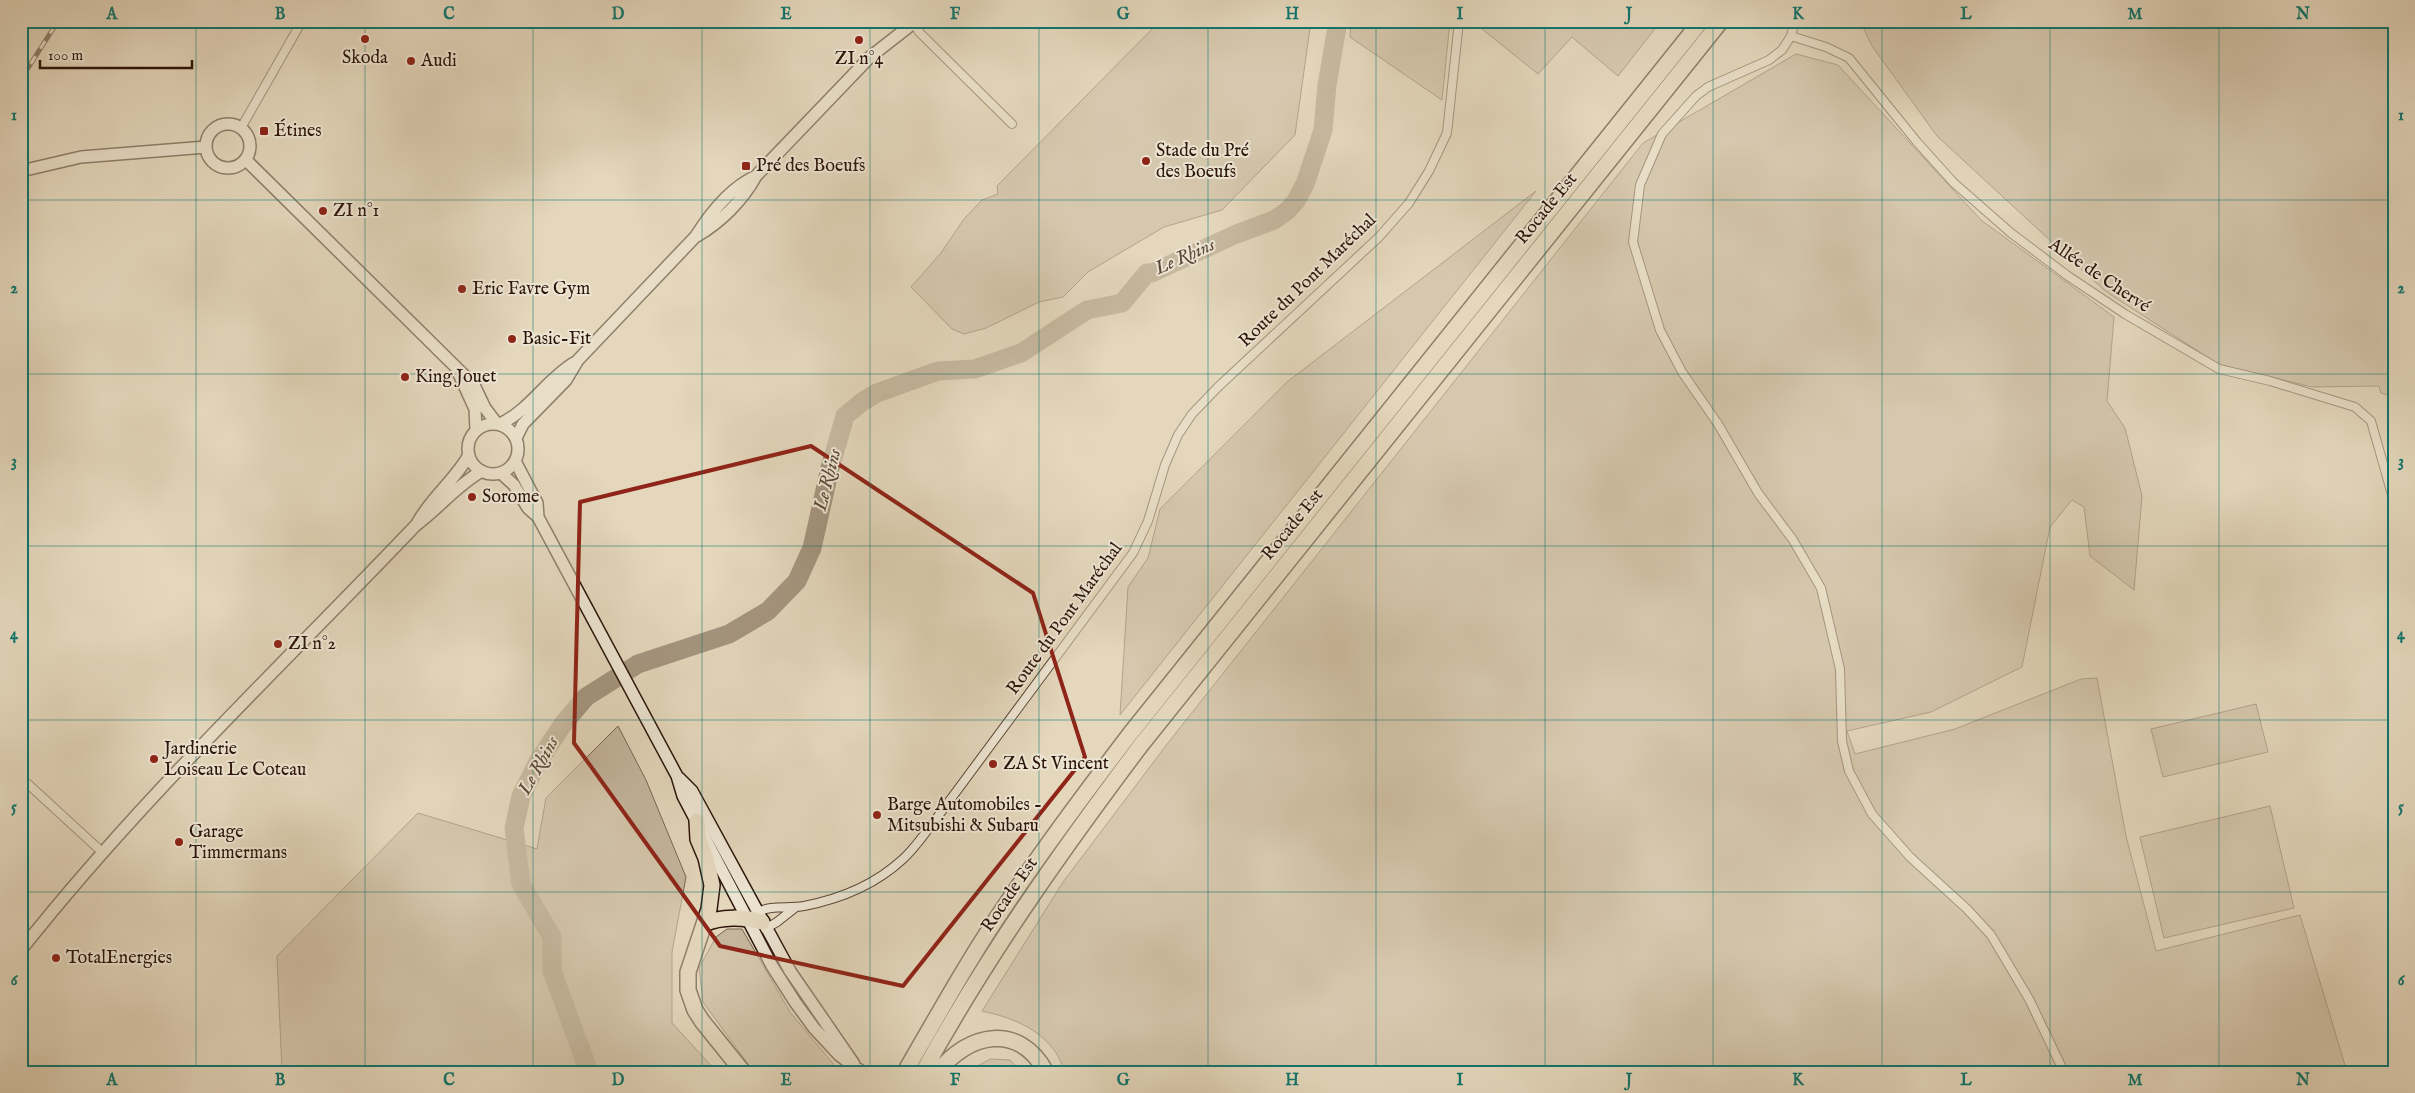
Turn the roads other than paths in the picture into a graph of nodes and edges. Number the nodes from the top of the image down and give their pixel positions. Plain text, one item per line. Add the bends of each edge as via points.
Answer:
1 (302, 21) edge
2 (1459, 21) edge
3 (1700, 21) edge
4 (1721, 21) edge
5 (1795, 21) edge
6 (915, 22) edge
7 (1791, 36) junction
8 (1012, 124) dead end
9 (241, 128) junction
10 (206, 148) junction
11 (246, 160) junction
12 (21, 171) edge
13 (578, 360) junction
14 (458, 370) junction
15 (498, 424) junction
16 (476, 430) junction
17 (516, 438) junction
18 (469, 455) junction
19 (515, 461) junction
20 (482, 471) junction
21 (501, 473) junction
22 (2394, 502) edge
23 (538, 517) junction
24 (416, 525) junction
25 (677, 776) junction
26 (21, 782) edge
27 (697, 821) junction
28 (102, 852) junction
29 (796, 907) junction
30 (757, 921) junction
31 (704, 924) junction
32 (21, 950) edge
33 (858, 1069) edge
34 (743, 1072) edge
35 (905, 1072) edge
36 (923, 1072) edge
37 (938, 1072) edge
38 (1046, 1072) edge
39 (2064, 1072) edge

1 - 9 street
2 - 29 street, Route du Pont Maréchal via 1447,133 1409,203 1379,237 1192,414 1178,435 1165,465 1148,521 1133,552 904,858 875,880 852,892
3 - 35 highway, Rocade Est via 1067,817 1006,904
4 - 36 highway, Rocade Est via 1141,745 1018,913 958,1008
5 - 7 street
6 - 8 street via 919,32
6 - 13 street via 870,57 756,176 748,191 713,226 696,236
7 - 22 street, Allée de Chervé via 1849,58 1954,182 2011,233 2090,291 2219,369 2355,407 2371,421
7 - 39 street via 1782,50 1769,60 1708,87 1696,96 1662,134 1640,185 1633,242 1660,330 1682,372 1821,588 1840,669 1842,741 1849,771 1872,814 1910,857 1991,935 2029,999
9 - 10 street via 228,124 214,128
9 - 11 street via 250,139
10 - 11 street via 218,166 233,168
10 - 12 street via 81,157
11 - 14 street
13 - 15 street via 559,372 518,414
13 - 17 street via 566,380 523,424
14 - 15 street via 474,385 485,408
14 - 16 street via 475,409
15 - 16 street
15 - 17 street via 507,427
16 - 18 street via 470,440
17 - 19 street via 519,447
18 - 20 street
18 - 24 street via 457,474 427,505
19 - 21 street
19 - 23 street via 537,503
20 - 21 street
20 - 24 street via 464,482
21 - 23 street
23 - 25 street
24 - 28 street
25 - 27 street via 683,796
25 - 30 street via 692,791
26 - 28 street via 28,784
27 - 30 street
27 - 31 highway via 698,839 712,885
28 - 32 street
29 - 30 street, Route du Pont Maréchal
29 - 30 street, Route du Pont Maréchal via 784,906
30 - 31 highway via 716,920
30 - 33 street
31 - 34 highway via 688,972 688,990 702,1021
37 - 38 highway via 958,1050 983,1038 1010,1040 1022,1046 1032,1053

